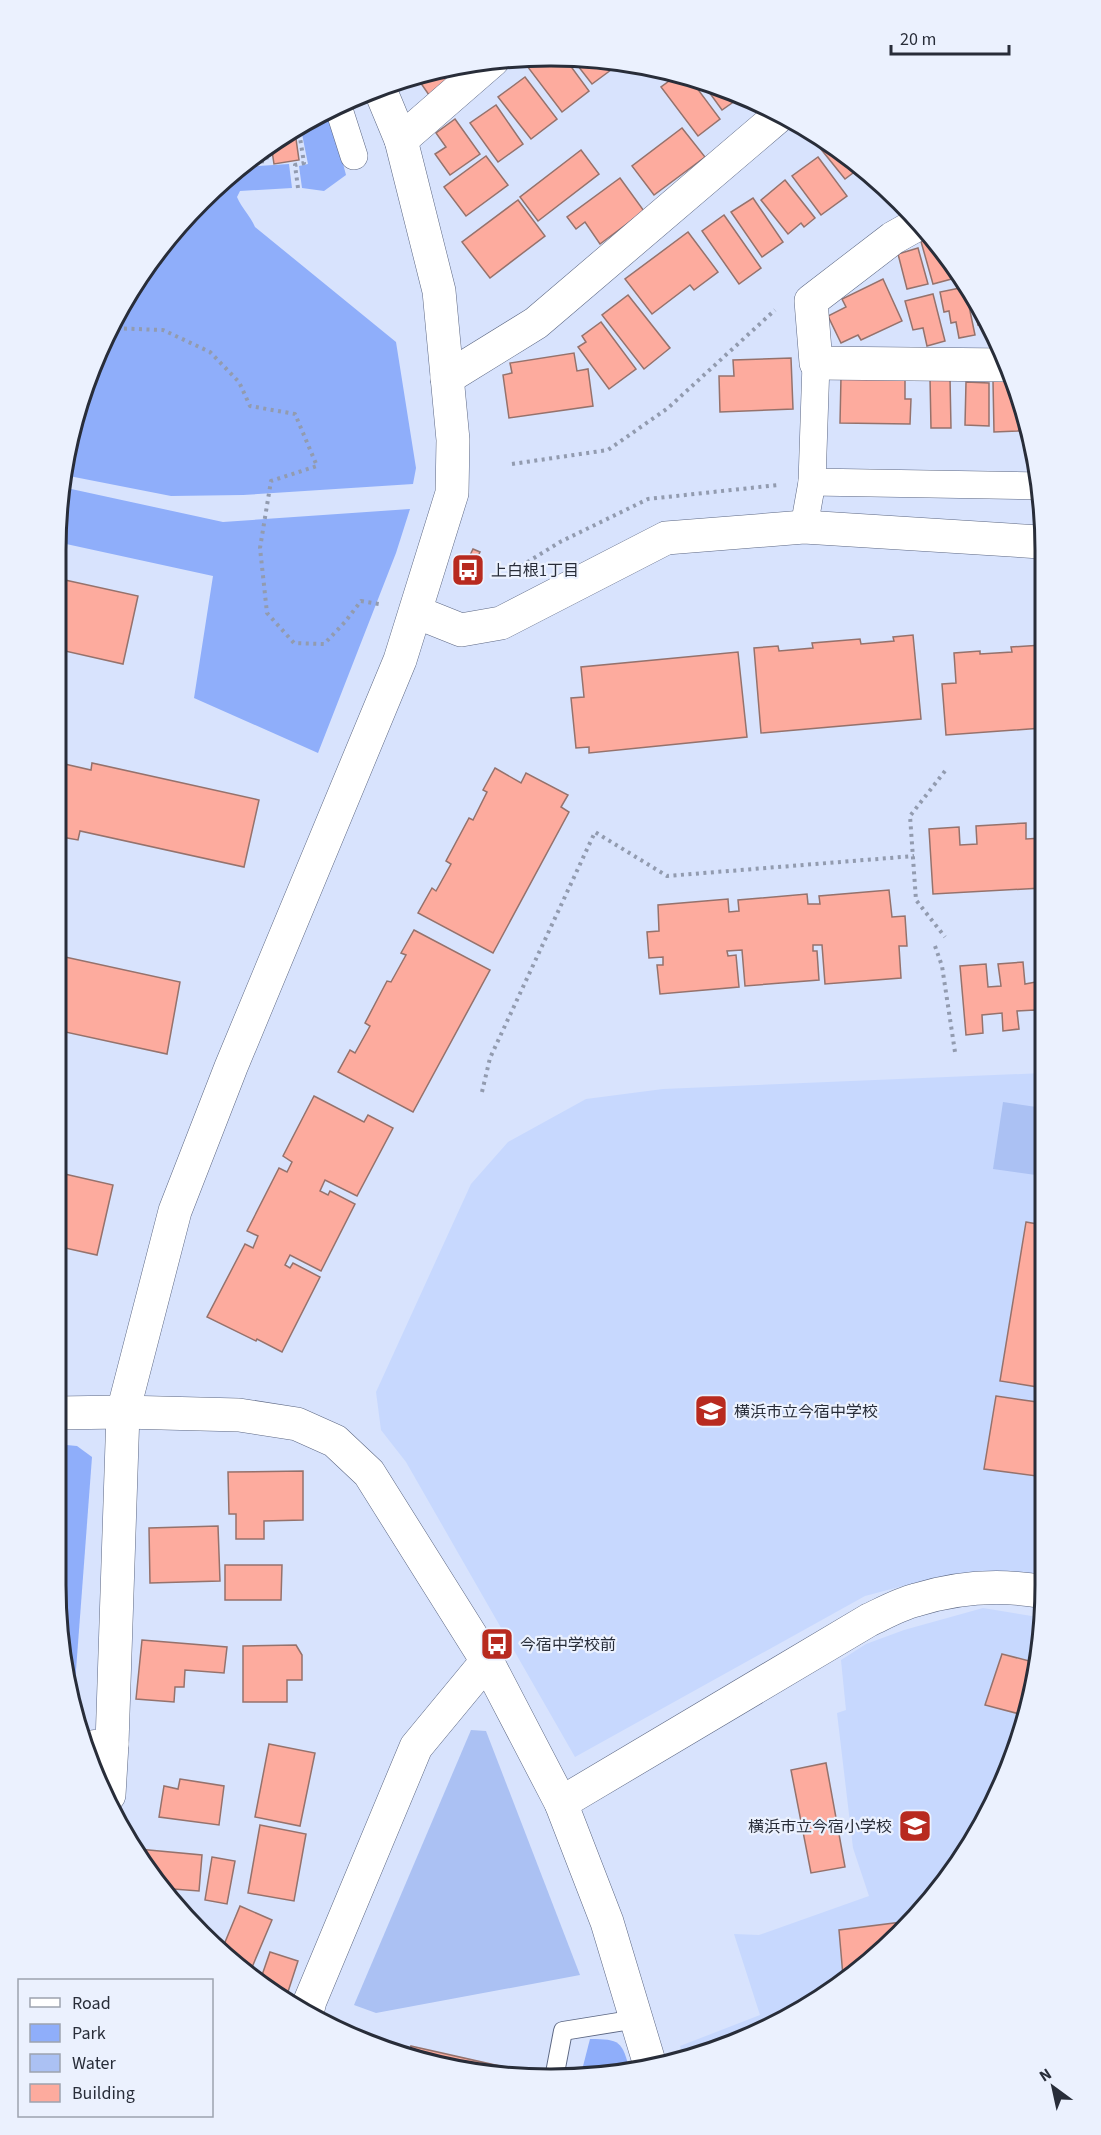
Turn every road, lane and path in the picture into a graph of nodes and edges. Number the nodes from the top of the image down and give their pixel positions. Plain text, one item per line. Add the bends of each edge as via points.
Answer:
1 (480, 71) edge
2 (383, 96) edge
3 (341, 114) edge
4 (773, 120) edge
5 (300, 136) edge
6 (401, 140) junction
7 (354, 156) dead end
8 (298, 188) dead end
9 (912, 228) edge
10 (776, 309) dead end
11 (120, 328) edge
12 (816, 363) junction
13 (998, 365) edge
14 (447, 378) junction
15 (512, 464) dead end
16 (812, 482) junction
17 (1031, 486) edge
18 (804, 527) junction
19 (1035, 542) edge
20 (400, 609) junction
21 (945, 771) dead end
22 (914, 856) junction
23 (945, 937) dead end
24 (935, 946) dead end
25 (955, 1052) dead end
26 (482, 1092) dead end
27 (123, 1412) junction
28 (66, 1413) edge
29 (1035, 1590) edge
30 (487, 1661) junction
31 (98, 1746) edge
32 (104, 1772) edge
33 (561, 1803) junction
34 (309, 2005) edge
35 (637, 2019) junction
36 (648, 2059) edge
37 (556, 2069) edge

1 - 6 street
2 - 6 street
3 - 7 street
4 - 14 street via 536,323
5 - 8 path via 304,163 295,165
6 - 14 street via 439,291
9 - 12 street via 811,301
10 - 15 path via 668,408 608,450
11 - 20 path via 163,330 210,352 239,382 250,406 295,414 317,466 271,481 260,548 267,613 294,643 324,644 361,601
12 - 13 street
12 - 16 street
14 - 20 street via 453,440 452,493
16 - 17 street
16 - 18 street
18 - 19 street
18 - 20 street via 666,538 501,623 461,630
20 - 27 street via 400,660 175,1211
21 - 22 path via 910,816
22 - 23 path via 916,900
22 - 26 path via 667,876 595,832 490,1058
24 - 25 path via 942,966
27 - 28 street
27 - 30 street via 239,1415 297,1424 335,1441 369,1473
27 - 31 street
29 - 33 street via 967,1589 915,1600 869,1620
30 - 33 street
30 - 34 street via 416,1747
31 - 32 street
33 - 35 street via 607,1922
35 - 36 street
35 - 37 lane via 563,2031

